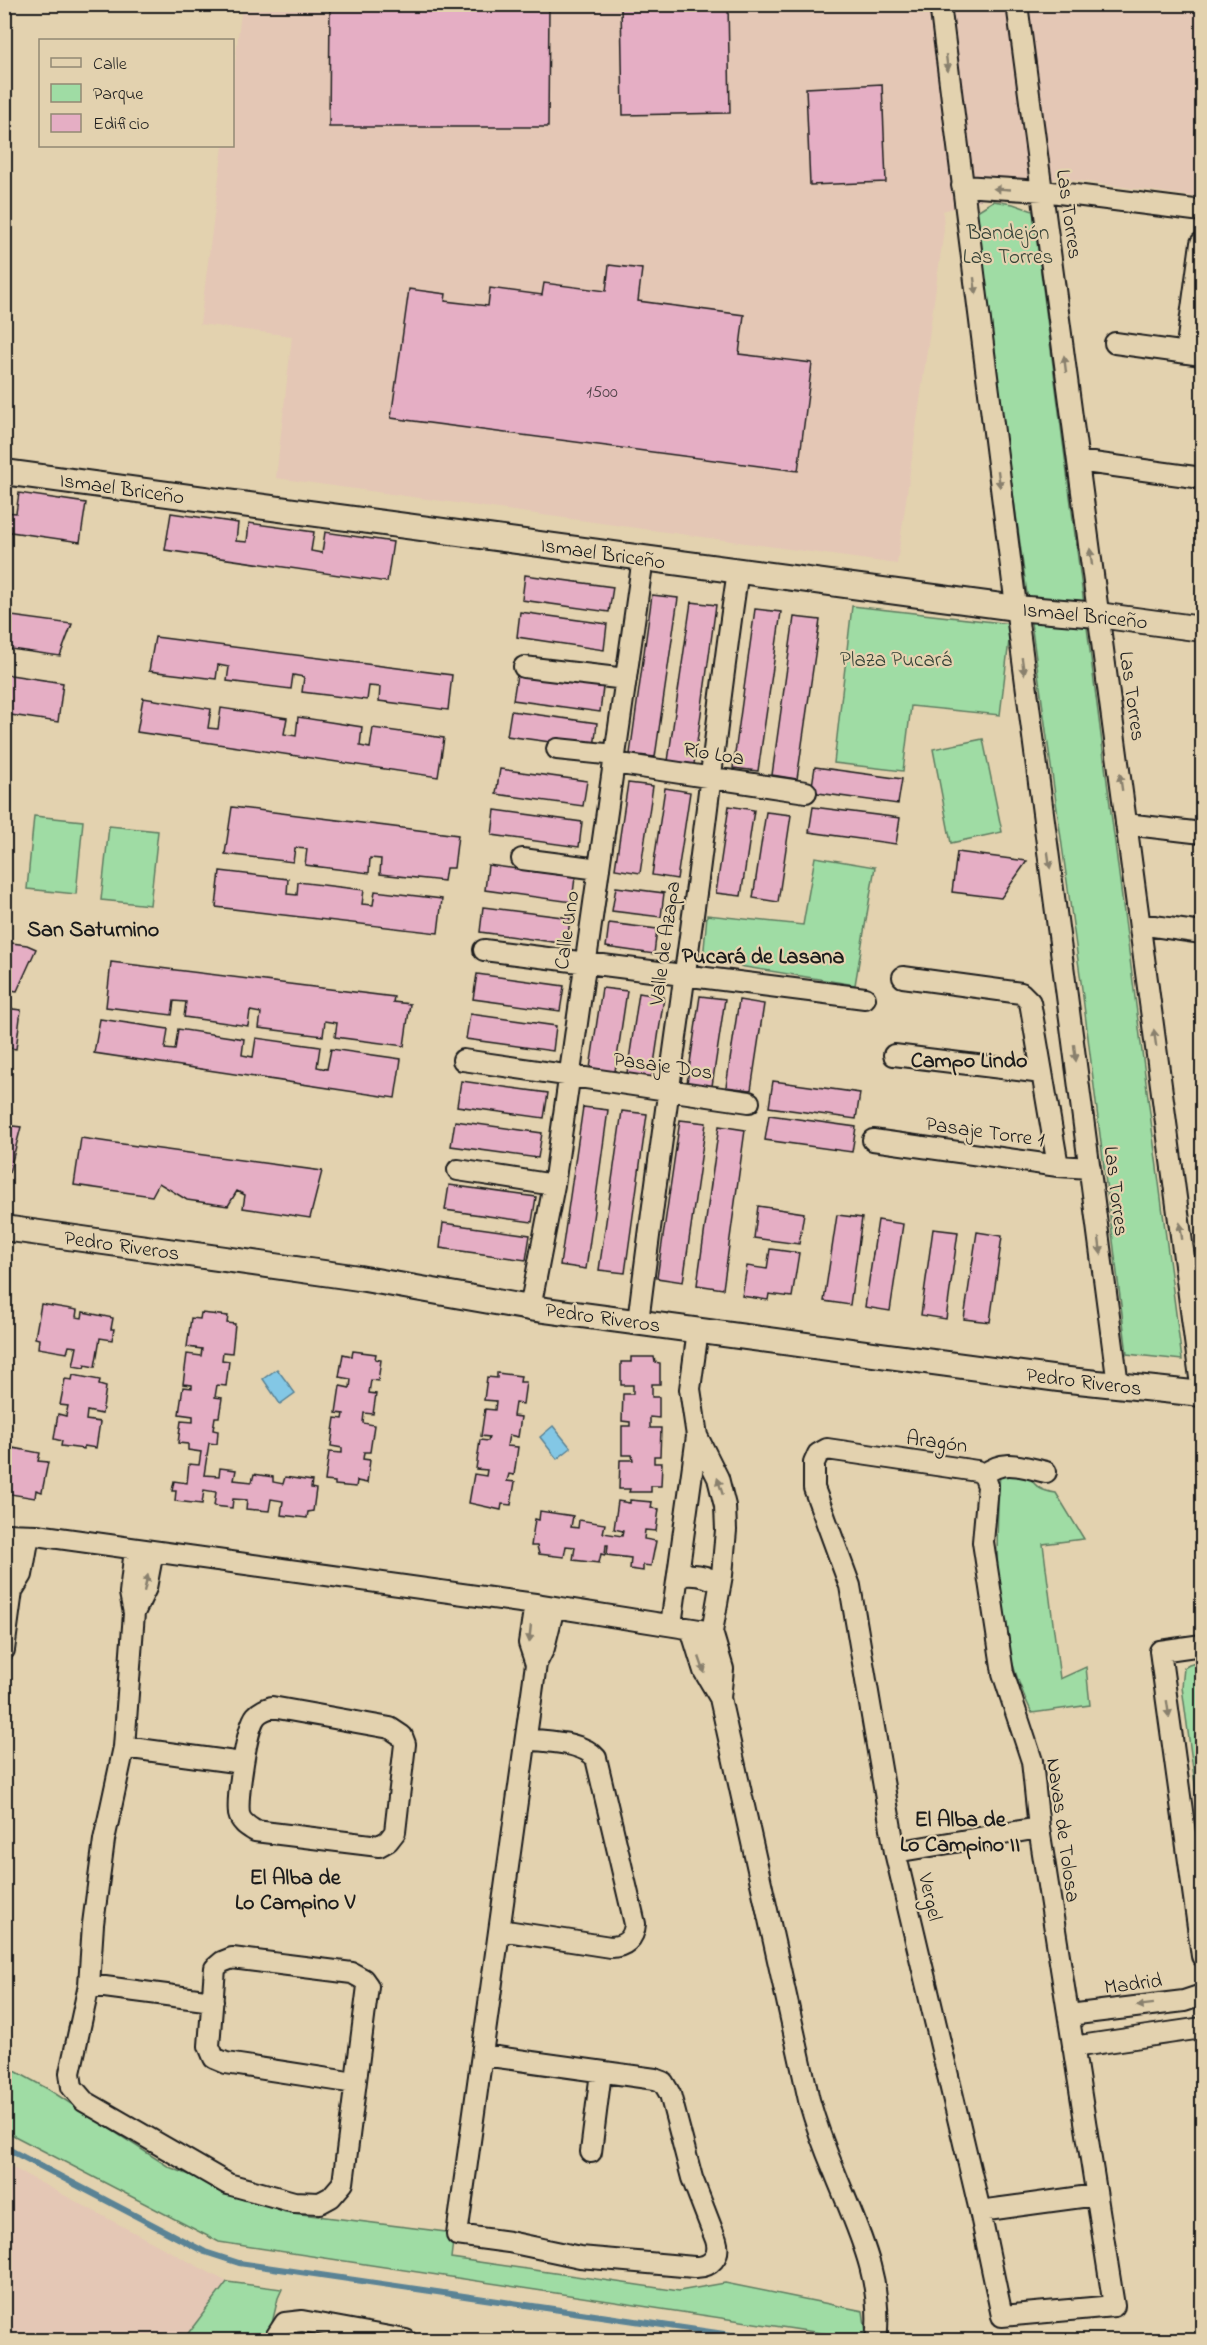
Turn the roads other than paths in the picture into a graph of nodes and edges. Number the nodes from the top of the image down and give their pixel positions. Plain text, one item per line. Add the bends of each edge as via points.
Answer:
1 (940, 4) edge
2 (1017, 4) edge
3 (962, 186) junction
4 (1043, 191) junction
5 (1203, 212) edge
6 (1202, 243) edge
7 (1115, 343) dead end
8 (1194, 354) edge
9 (1078, 461) junction
10 (4, 472) edge
11 (1203, 478) edge
12 (643, 558) junction
13 (738, 571) junction
14 (1016, 608) junction
15 (1098, 615) junction
16 (1203, 629) edge
17 (524, 667) dead end
18 (626, 679) junction
19 (557, 749) dead end
20 (615, 759) junction
21 (710, 777) junction
22 (806, 792) dead end
23 (1126, 824) junction
24 (1203, 833) edge
25 (522, 859) dead end
26 (599, 869) junction
27 (1140, 924) junction
28 (1203, 933) edge
29 (484, 950) dead end
30 (586, 963) junction
31 (684, 975) junction
32 (903, 977) dead end
33 (865, 998) dead end
34 (894, 1055) dead end
35 (463, 1060) dead end
36 (1042, 1073) junction
37 (570, 1076) junction
38 (667, 1090) junction
39 (749, 1102) dead end
40 (873, 1140) dead end
41 (1058, 1166) junction
42 (1090, 1168) junction
43 (458, 1170) dead end
44 (554, 1185) junction
45 (4, 1228) edge
46 (530, 1308) junction
47 (638, 1322) junction
48 (698, 1330) junction
49 (1118, 1385) junction
50 (1202, 1394) edge
51 (696, 1436) junction
52 (818, 1454) joint
53 (1046, 1472) dead end
54 (984, 1475) junction
55 (15, 1534) edge
56 (144, 1550) junction
57 (678, 1576) junction
58 (720, 1584) junction
59 (544, 1605) junction
60 (671, 1625) junction
61 (691, 1629) junction
62 (712, 1632) junction
63 (1203, 1645) edge
64 (4, 1650) edge
65 (720, 1698) junction
66 (526, 1739) junction
67 (124, 1747) junction
68 (242, 1763) junction
69 (1039, 1828) junction
70 (895, 1851) junction
71 (500, 1930) junction
72 (1203, 1956) edge
73 (89, 1985) junction
74 (1203, 1995) edge
75 (213, 2001) junction
76 (1069, 2015) junction
77 (1203, 2028) edge
78 (1073, 2047) junction
79 (483, 2055) junction
80 (602, 2072) junction
81 (355, 2083) junction
82 (591, 2152) dead end
83 (1095, 2195) junction
84 (980, 2211) junction
85 (1002, 2316) joint
86 (274, 2340) edge
87 (406, 2340) edge
88 (876, 2340) edge

1 -> 3 street, Las Torres
2 - 4 street, Las Torres
4 -> 3 street
3 -> 14 street, Las Torres
4 - 5 street
9 -> 4 street, Las Torres
6 - 8 street
7 - 8 street
9 - 11 street
15 -> 9 street, Las Torres
10 - 12 street, Ismael Briceño
12 - 13 street, Ismael Briceño
12 - 18 street, Calle Uno
13 - 14 street, Ismael Briceño
13 - 21 street, Valle de Azapa
14 - 15 street, Ismael Briceño
14 -> 42 street, Las Torres
15 - 16 street, Ismael Briceño
23 -> 15 street, Las Torres
17 - 18 street
18 - 20 street, Calle Uno
19 - 20 street, Río Loa
20 - 21 street, Río Loa
20 - 26 street, Calle Uno
21 - 22 street, Río Loa
21 - 31 street, Valle de Azapa
23 - 24 street
23 - 27 street, Las Torres
25 - 26 street
26 - 30 street, Calle Uno
27 - 28 street
50 -> 27 street, Las Torres
29 - 30 street
30 - 31 street
30 - 37 street, Calle Uno
31 - 33 street
31 - 38 street, Valle de Azapa
32 - 36 street via 1021,993 1030,1002
34 - 36 street
35 - 37 street, Pasaje Dos
36 - 41 street
37 - 38 street, Pasaje Dos
37 - 44 street, Calle Uno
38 - 39 street, Pasaje Dos
38 - 47 street, Valle de Azapa
40 - 41 street, Pasaje Torre 1
41 - 42 street, Pasaje Torre 1
42 -> 49 street, Las Torres
43 - 44 street
44 - 46 street, Calle Uno
45 - 46 street, Pedro Riveros via 359,1278
46 - 47 street, Pedro Riveros
47 - 48 street, Pedro Riveros
48 - 49 street, Pedro Riveros
48 - 51 street via 690,1389
49 - 50 street, Pedro Riveros
51 - 57 street
58 -> 51 street via 725,1506 718,1478
52 - 54 street, Aragón via 827,1449
52 - 70 street, Vergel via 814,1488 849,1586
53 - 54 street, Aragón via 997,1465
54 - 69 street, Navas de Tolosa via 988,1486 983,1542 1003,1673 1032,1761
55 - 56 street
55 - 64 street via 22,1575 12,1591
56 - 59 street
56 - 67 street via 146,1588 134,1613
57 - 58 street via 697,1575
57 - 60 street
58 - 62 street
59 - 60 street
59 - 66 street via 529,1643 536,1664
60 - 61 street
61 - 62 street
61 -> 65 street via 704,1671
62 - 65 street via 723,1669
63 -> 72 street via 1160,1651
65 - 88 street via 809,2100 872,2267
66 - 71 street
66 - 71 street via 579,1747 596,1758 635,1930 624,1945 610,1947
67 - 68 street
67 - 73 street via 100,1863
68 - 68 street via 239,1816 255,1831 379,1846 395,1832 405,1744 402,1736 390,1728 272,1707 254,1718
69 - 70 street
69 - 76 street, Navas de Tolosa
70 - 84 street, Vergel
71 - 79 street
73 - 75 street
73 - 81 street via 70,2073 72,2086 78,2094 228,2184 294,2202 320,2203 331,2197 343,2183
74 -> 76 street, Madrid via 1184,2001
75 - 81 street via 209,2046 214,2058
75 - 81 street via 215,1968 232,1958 358,1976 368,1986
76 - 78 street, Navas de Tolosa
77 - 78 street
78 - 83 street, Navas de Tolosa
79 - 80 street
79 - 80 street via 457,2235 580,2257 708,2265 718,2247 692,2178 668,2087 655,2079
80 - 82 street
83 - 84 street
83 - 85 street, Navas de Tolosa via 1114,2306
84 - 85 street, Vergel
86 - 87 street via 285,2323 302,2321

